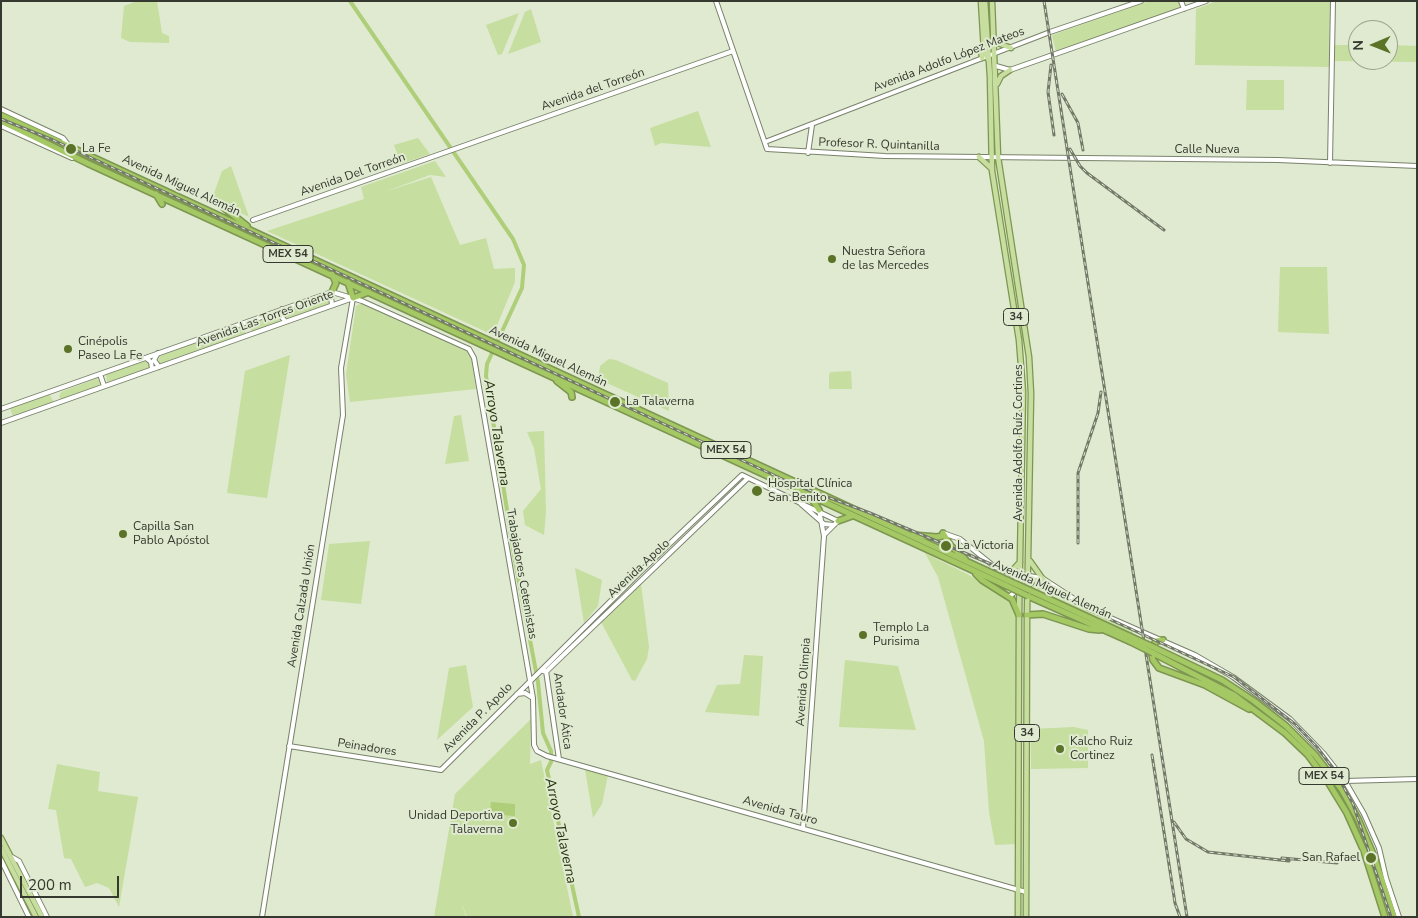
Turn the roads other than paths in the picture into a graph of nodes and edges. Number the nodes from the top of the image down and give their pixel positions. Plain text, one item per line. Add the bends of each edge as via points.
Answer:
1 (716, 1) edge
2 (981, 1) edge
3 (985, 1) edge
4 (992, 1) edge
5 (1141, 1) edge
6 (1181, 1) edge
7 (1206, 1) edge
8 (1333, 1) edge
9 (1184, 9) junction
10 (995, 42) junction
11 (1011, 48) junction
12 (733, 51) junction
13 (995, 53) junction
14 (986, 58) junction
15 (996, 66) junction
16 (1010, 70) junction
17 (996, 85) junction
18 (1, 109) edge
19 (1, 115) edge
20 (1, 121) edge
21 (812, 124) junction
22 (1, 126) edge
23 (765, 142) junction
24 (69, 146) junction
25 (460, 148) joint
26 (808, 152) junction
27 (980, 157) junction
28 (991, 157) junction
29 (998, 157) junction
30 (81, 159) junction
31 (1330, 163) junction
32 (1417, 166) edge
33 (992, 171) junction
34 (156, 193) junction
35 (162, 204) dead end
36 (223, 207) dead end
37 (253, 220) dead end
38 (253, 231) junction
39 (331, 274) junction
40 (348, 282) junction
41 (332, 292) junction
42 (369, 292) junction
43 (325, 294) junction
44 (353, 298) junction
45 (332, 305) junction
46 (282, 309) junction
47 (286, 322) junction
48 (489, 344) junction
49 (158, 353) junction
50 (509, 353) junction
51 (146, 358) junction
52 (159, 367) junction
53 (152, 369) junction
54 (100, 374) junction
55 (553, 377) junction
56 (104, 386) junction
57 (572, 397) dead end
58 (1, 409) edge
59 (1, 423) edge
60 (748, 478) junction
61 (809, 495) junction
62 (800, 503) junction
63 (819, 510) junction
64 (852, 516) junction
65 (822, 522) junction
66 (836, 523) junction
67 (904, 533) junction
68 (943, 533) junction
69 (824, 535) junction
70 (1028, 558) junction
71 (1020, 561) junction
72 (971, 564) junction
73 (975, 572) junction
74 (1010, 573) junction
75 (1020, 575) junction
76 (1028, 575) junction
77 (1043, 579) junction
78 (1008, 584) junction
79 (1028, 591) junction
80 (1009, 597) junction
81 (1019, 615) junction
82 (1026, 615) junction
83 (1103, 630) junction
84 (1129, 639) junction
85 (1163, 640) junction
86 (1154, 650) junction
87 (544, 670) junction
88 (531, 679) junction
89 (517, 694) junction
90 (533, 698) junction
91 (1265, 717) junction
92 (289, 746) junction
93 (537, 750) joint
94 (557, 756) junction
95 (441, 770) joint
96 (1417, 779) edge
97 (1345, 782) junction
98 (803, 829) junction
99 (1, 838) edge
100 (1, 848) edge
101 (12, 857) junction
102 (1376, 859) junction
103 (1, 860) edge
104 (1386, 878) junction
105 (1018, 890) junction
106 (1026, 892) junction
107 (29, 917) edge
108 (36, 917) edge
109 (42, 917) edge
110 (47, 917) edge
111 (262, 917) edge
112 (1018, 917) edge
113 (1026, 917) edge
114 (1386, 917) edge
115 (1394, 917) edge
116 (1399, 917) edge

1 - 12 street
2 - 14 main road, Avenida Adolfo Ruíz Cortines / 34
3 - 14 main road, Avenida Adolfo Ruíz Cortines / 34
4 - 10 main road, Avenida Adolfo Ruíz Cortines / 34
5 - 11 street, Avenida Adolfo López Mateos
6 - 9 street
7 - 9 street
8 - 31 street
9 - 16 street
10 - 11 main road
10 - 13 main road, Avenida Adolfo Ruíz Cortines / 34
11 - 13 street, Avenida Adolfo López Mateos
12 - 23 street
12 - 25 street, Avenida del Torreón
13 - 14 street, Avenida Adolfo López Mateos
13 - 15 main road, Avenida Adolfo Ruíz Cortines / 34
14 - 15 main road
14 - 21 street, Avenida Adolfo López Mateos
14 - 28 main road, Avenida Adolfo Ruíz Cortines / 34
15 - 16 street, Avenida Adolfo López Mateos
15 - 17 main road, Avenida Adolfo Ruíz Cortines / 34
16 - 17 main road
17 - 29 main road, Avenida Adolfo Ruíz Cortines / 34
18 - 24 street via 63,138
19 - 24 highway, Avenida Miguel Alemán / MEX 54
20 - 30 highway, Avenida Miguel Alemán / MEX 54
21 - 23 street, Avenida Adolfo López Mateos
21 - 26 street
22 - 30 street via 66,156
23 - 26 street, Profesor R. Quintanilla via 767,149
24 - 38 highway, Avenida Miguel Alemán / MEX 54
25 - 37 street, Avenida Del Torreón
26 - 27 street, Profesor R. Quintanilla
27 - 28 street, Profesor R. Quintanilla
27 - 33 main road
28 - 29 street, Calle Nueva
28 - 33 main road, Avenida Adolfo Ruíz Cortines / 34
29 - 31 street, Calle Nueva
29 - 70 main road, Avenida Adolfo Ruíz Cortines / 34 via 1029,357
30 - 34 highway, Avenida Miguel Alemán / MEX 54
31 - 32 street, Calle Nueva
33 - 71 main road, Avenida Adolfo Ruíz Cortines / 34 via 1022,358
34 - 35 highway
34 - 39 highway, Avenida Miguel Alemán / MEX 54
36 - 38 highway
38 - 48 highway, Avenida Miguel Alemán / MEX 54
39 - 40 highway, Avenida Miguel Alemán / MEX 54
39 - 41 highway via 336,283
40 - 42 highway, Avenida Miguel Alemán / MEX 54
40 - 44 highway
41 - 43 street, Avenida Las Torres Oriente
41 - 44 street, Avenida Las Torres Oriente
42 - 44 highway
42 - 48 highway, Avenida Miguel Alemán / MEX 54
43 - 45 street via 330,297
43 - 46 street, Avenida Las Torres Oriente
44 - 45 street, Avenida Las Torres Oriente
44 - 88 street, Trabajadores Cetemistas via 472,353
44 - 92 street, Avenida Calzada Unión via 341,368 343,415
45 - 47 street, Avenida Las Torres Oriente
46 - 47 street via 280,318
46 - 49 street, Avenida Las Torres Oriente
47 - 52 street, Avenida Las Torres Oriente
48 - 50 highway, Avenida Miguel Alemán / MEX 54
49 - 51 street, Avenida Las Torres Oriente
49 - 52 street via 154,360
50 - 55 highway, Avenida Miguel Alemán / MEX 54
50 - 67 highway, Avenida Miguel Alemán / MEX 54
51 - 53 street
51 - 54 street, Avenida Las Torres Oriente
52 - 53 street, Avenida Las Torres Oriente
53 - 56 street, Avenida Las Torres Oriente
54 - 56 street
54 - 58 street, Avenida Las Torres Oriente
55 - 57 highway via 571,392
55 - 61 highway, Avenida Miguel Alemán / MEX 54
56 - 59 street, Avenida Las Torres Oriente
60 - 62 street
60 - 87 street, Avenida Apolo
60 - 87 street, Avenida Apolo via 742,475
61 - 63 highway
61 - 64 highway, Avenida Miguel Alemán / MEX 54
62 - 63 street
62 - 65 street
63 - 65 street, Avenida Olimpia
63 - 66 street
64 - 66 highway
64 - 73 highway, Avenida Miguel Alemán / MEX 54
65 - 66 street
65 - 69 street, Avenida Olimpia
66 - 69 street
67 - 68 highway via 938,537
67 - 72 highway, Avenida Miguel Alemán / MEX 54
68 - 72 highway via 951,546
68 - 74 street via 960,538 989,563
69 - 98 street, Avenida Olimpia
70 - 76 main road, Avenida Adolfo Ruíz Cortines / 34
70 - 77 main road via 1032,568
71 - 74 main road
71 - 75 main road, Avenida Adolfo Ruíz Cortines / 34
72 - 78 highway, Avenida Miguel Alemán / MEX 54
73 - 78 highway, Avenida Miguel Alemán / MEX 54
73 - 80 highway
74 - 75 street
74 - 80 street via 1017,578 1017,584 1016,593
75 - 76 street
75 - 81 main road, Avenida Adolfo Ruíz Cortines / 34
76 - 77 street
76 - 79 main road, Avenida Adolfo Ruíz Cortines / 34
77 - 79 main road via 1034,580
77 - 85 street via 1088,608
78 - 79 highway, Avenida Miguel Alemán / MEX 54, bridge
79 - 82 main road, Avenida Adolfo Ruíz Cortines / 34
79 - 83 highway, Avenida Miguel Alemán / MEX 54
79 - 84 highway, Avenida Miguel Alemán / MEX 54
80 - 81 highway via 1016,604
81 - 105 main road, Avenida Adolfo Ruíz Cortines / 34
82 - 83 highway via 1043,614 1089,629
82 - 106 main road, Avenida Adolfo Ruíz Cortines / 34
83 - 84 highway, Avenida Miguel Alemán / MEX 54
84 - 86 highway, Avenida Miguel Alemán / MEX 54, bridge
85 - 91 highway via 1154,643 1151,650 1159,668 1204,685
85 - 97 street via 1195,654 1274,706 1321,750
86 - 91 highway, Avenida Miguel Alemán / MEX 54 via 1219,686
86 - 102 highway, Avenida Miguel Alemán / MEX 54 via 1231,685 1272,713 1302,741 1352,806
87 - 88 street, Avenida Apolo
87 - 94 street, Andador Ática
88 - 89 street, Avenida P. Apolo
88 - 90 street, Trabajadores Cetemistas
89 - 90 street via 525,693
89 - 95 street, Avenida P. Apolo
90 - 93 street, Trabajadores Cetemistas via 534,745
91 - 114 highway, Avenida Miguel Alemán / MEX 54 via 1297,744 1328,782 1356,834
92 - 95 street, Peinadores
92 - 111 street, Avenida Calzada Unión
93 - 94 street, Avenida Tauro via 545,756
94 - 98 street, Avenida Tauro
96 - 97 street
97 - 104 street via 1377,842
98 - 105 street, Avenida Tauro
99 - 101 main road
100 - 108 main road
101 - 109 main road
101 - 110 street via 19,861
102 - 104 highway
102 - 115 highway, Avenida Miguel Alemán / MEX 54
103 - 107 street
104 - 116 street
105 - 106 street, Avenida Tauro
105 - 112 main road, Avenida Adolfo Ruíz Cortines / 34
106 - 113 main road, Avenida Adolfo Ruíz Cortines / 34

